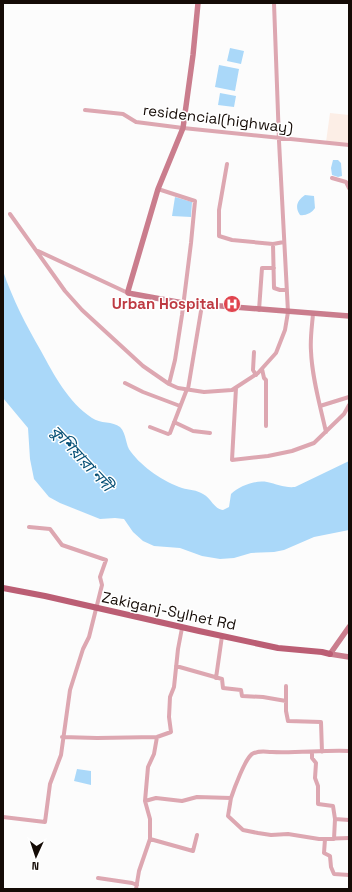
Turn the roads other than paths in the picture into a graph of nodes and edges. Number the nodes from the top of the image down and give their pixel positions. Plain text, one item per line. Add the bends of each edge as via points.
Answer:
1 (198, 3) edge
2 (274, 3) edge
3 (85, 110) dead end
4 (183, 128) junction
5 (279, 138) junction
6 (349, 145) edge
7 (227, 164) dead end
8 (332, 178) dead end
9 (349, 188) edge
10 (158, 189) junction
11 (10, 214) dead end
12 (284, 242) junction
13 (273, 244) junction
14 (37, 251) junction
15 (274, 268) junction
16 (287, 290) junction
17 (128, 293) junction
18 (183, 303) junction
19 (202, 305) junction
20 (259, 310) junction
21 (288, 312) junction
22 (313, 314) junction
23 (349, 316) edge
24 (254, 352) dead end
25 (262, 369) junction
26 (256, 375) junction
27 (125, 383) dead end
28 (169, 384) junction
29 (236, 388) junction
30 (187, 389) junction
31 (349, 397) edge
32 (349, 405) edge
33 (180, 406) junction
34 (320, 406) junction
35 (174, 422) junction
36 (266, 426) dead end
37 (150, 427) dead end
38 (326, 432) junction
39 (210, 433) dead end
40 (29, 527) dead end
41 (3, 588) edge
42 (97, 608) junction
43 (349, 627) edge
44 (182, 628) junction
45 (222, 636) junction
46 (330, 654) junction
47 (349, 657) edge
48 (176, 666) junction
49 (216, 678) junction
50 (286, 686) dead end
51 (286, 701) junction
52 (62, 737) junction
53 (157, 737) junction
54 (349, 751) edge
55 (312, 752) junction
56 (322, 752) junction
57 (231, 798) junction
58 (145, 800) junction
59 (3, 816) edge
60 (335, 819) junction
61 (349, 820) edge
62 (198, 835) dead end
63 (334, 838) junction
64 (349, 838) edge
65 (150, 839) junction
66 (325, 839) junction
67 (349, 875) edge
68 (98, 878) dead end
69 (136, 887) edge

1 - 4 street
2 - 5 street
3 - 4 street, residencial(highway) via 123,114 136,122
4 - 5 street, residencial(highway)
4 - 10 street
5 - 6 street, residencial(highway)
5 - 12 street
7 - 13 street via 219,210 219,236 232,240
8 - 9 street via 346,182
10 - 17 street
10 - 18 street via 195,201
11 - 14 street
12 - 13 street
12 - 16 street
13 - 15 street
14 - 17 street
14 - 28 street via 82,310 143,366
15 - 16 street via 274,288
15 - 20 street via 262,268
16 - 21 street
17 - 18 street
18 - 19 street
18 - 28 street via 179,339
19 - 20 street
19 - 30 street
20 - 21 street
21 - 22 street
21 - 25 street via 285,330 276,353
22 - 23 street
22 - 34 street via 311,355
24 - 26 street via 253,370
25 - 26 street
25 - 36 street via 266,380
26 - 29 street
27 - 33 street
28 - 30 street
29 - 30 street via 204,392
29 - 38 street via 232,460 292,451 314,443
30 - 33 street
31 - 34 street
32 - 38 street via 344,414
33 - 35 street
34 - 38 street
35 - 37 street via 168,434
35 - 39 street via 193,431
40 - 42 street via 50,529 62,545 106,560 100,577 102,585
41 - 42 main road, Zakiganj-Sylhet Rd
42 - 44 main road, Zakiganj-Sylhet Rd
42 - 52 street via 90,637 82,649 73,677
43 - 46 street
44 - 45 main road, Zakiganj-Sylhet Rd
44 - 48 street
45 - 46 main road, Zakiganj-Sylhet Rd via 278,648
45 - 49 street
46 - 47 street
48 - 49 street
48 - 53 street via 174,687 170,697 171,732
49 - 51 street via 222,679 223,688 241,690 242,696
50 - 51 street
51 - 56 street via 288,721 321,722
52 - 53 street
52 - 59 street via 61,755 50,784 45,822
53 - 58 street via 154,754 148,767
54 - 56 street
55 - 56 street
55 - 57 street via 258,751 250,755
55 - 60 street via 312,758 316,763 318,804 333,806
57 - 58 street
57 - 66 street via 228,816 244,830
58 - 65 street via 150,819
60 - 61 street
60 - 63 street
62 - 65 street via 193,851
63 - 64 street
63 - 66 street
65 - 69 street
66 - 67 street via 324,853 330,856 334,874
68 - 69 street via 132,883

